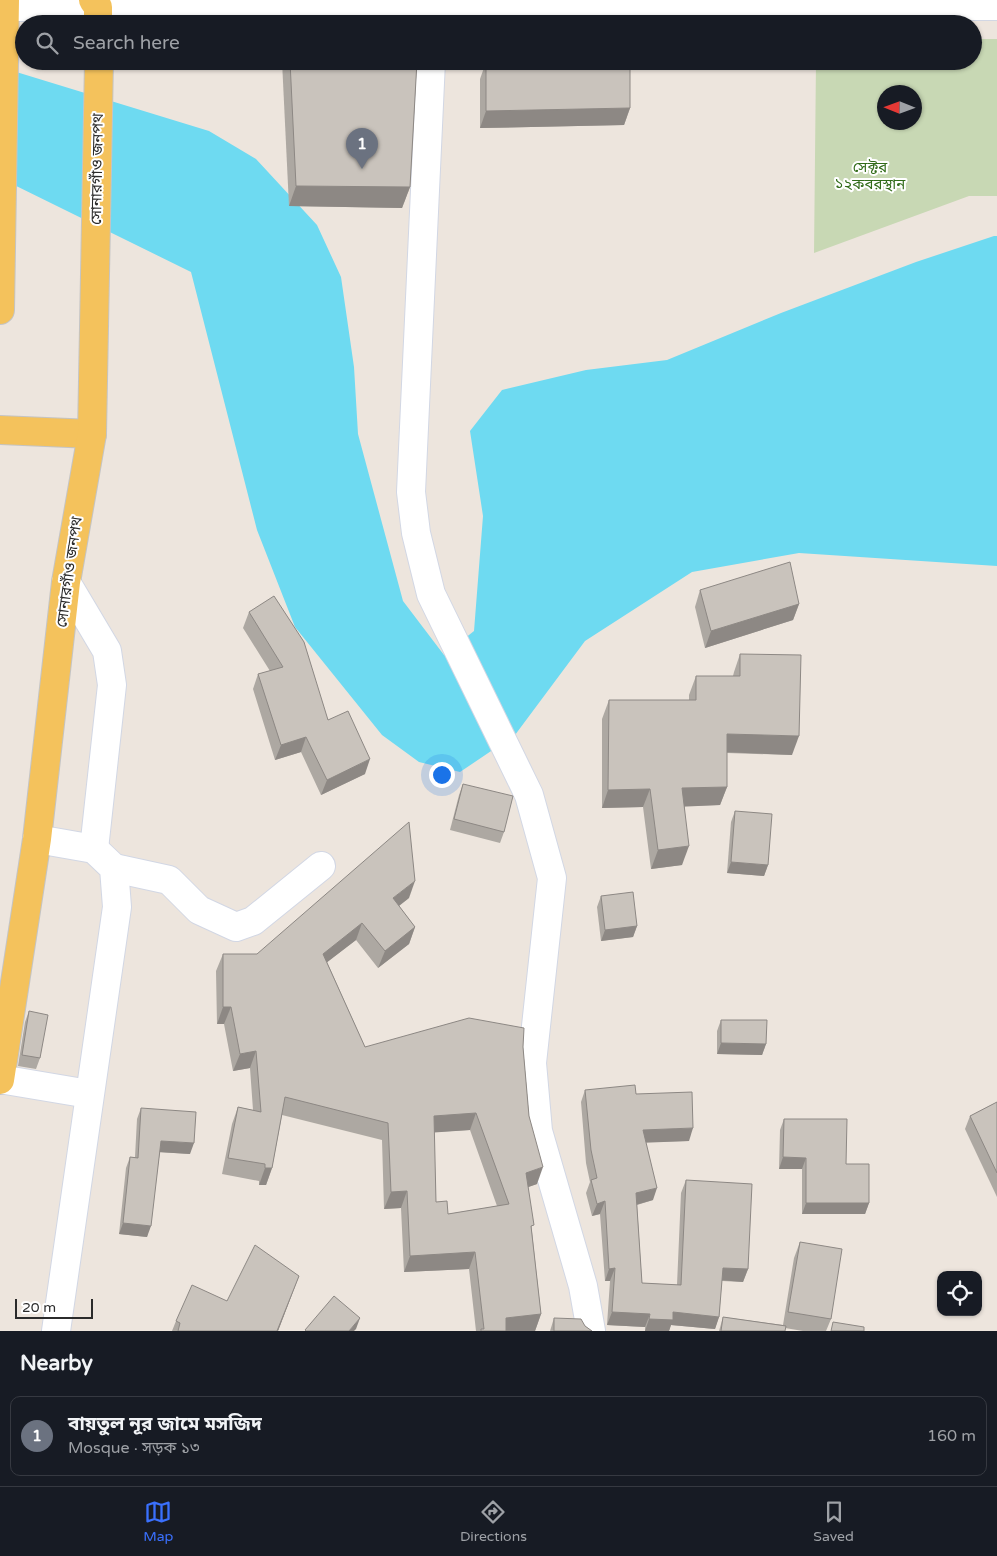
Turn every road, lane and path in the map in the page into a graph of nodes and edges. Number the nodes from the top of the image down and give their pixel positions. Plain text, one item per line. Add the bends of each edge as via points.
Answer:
1 (4, 5) edge
2 (997, 6) edge
3 (96, 10) edge
4 (431, 10) edge
5 (99, 70) edge
6 (430, 70) edge
7 (0, 310) edge
8 (0, 430) edge
9 (92, 434) junction
10 (66, 582) junction
11 (37, 838) junction
12 (94, 848) junction
13 (321, 866) dead end
14 (114, 868) junction
15 (0, 1079) edge
16 (89, 1094) junction
17 (56, 1331) edge
18 (591, 1331) edge

1 - 3 street
1 - 7 main road
2 - 4 street
3 - 4 street
5 - 9 main road, সোনারগাঁও জনপথ
6 - 18 street via 411,492 416,533 431,594 529,795 552,878 532,1063 538,1131 583,1286
8 - 9 main road
9 - 10 main road, সোনারগাঁও জনপথ
10 - 11 main road, সোনারগাঁও জনপথ
10 - 12 street via 107,651 112,685
11 - 12 street
11 - 15 main road, সোনারগাঁও জনপথ
12 - 14 street
13 - 14 street via 253,922 236,927 199,910 169,880
14 - 16 street via 117,906
15 - 16 street
16 - 17 street

